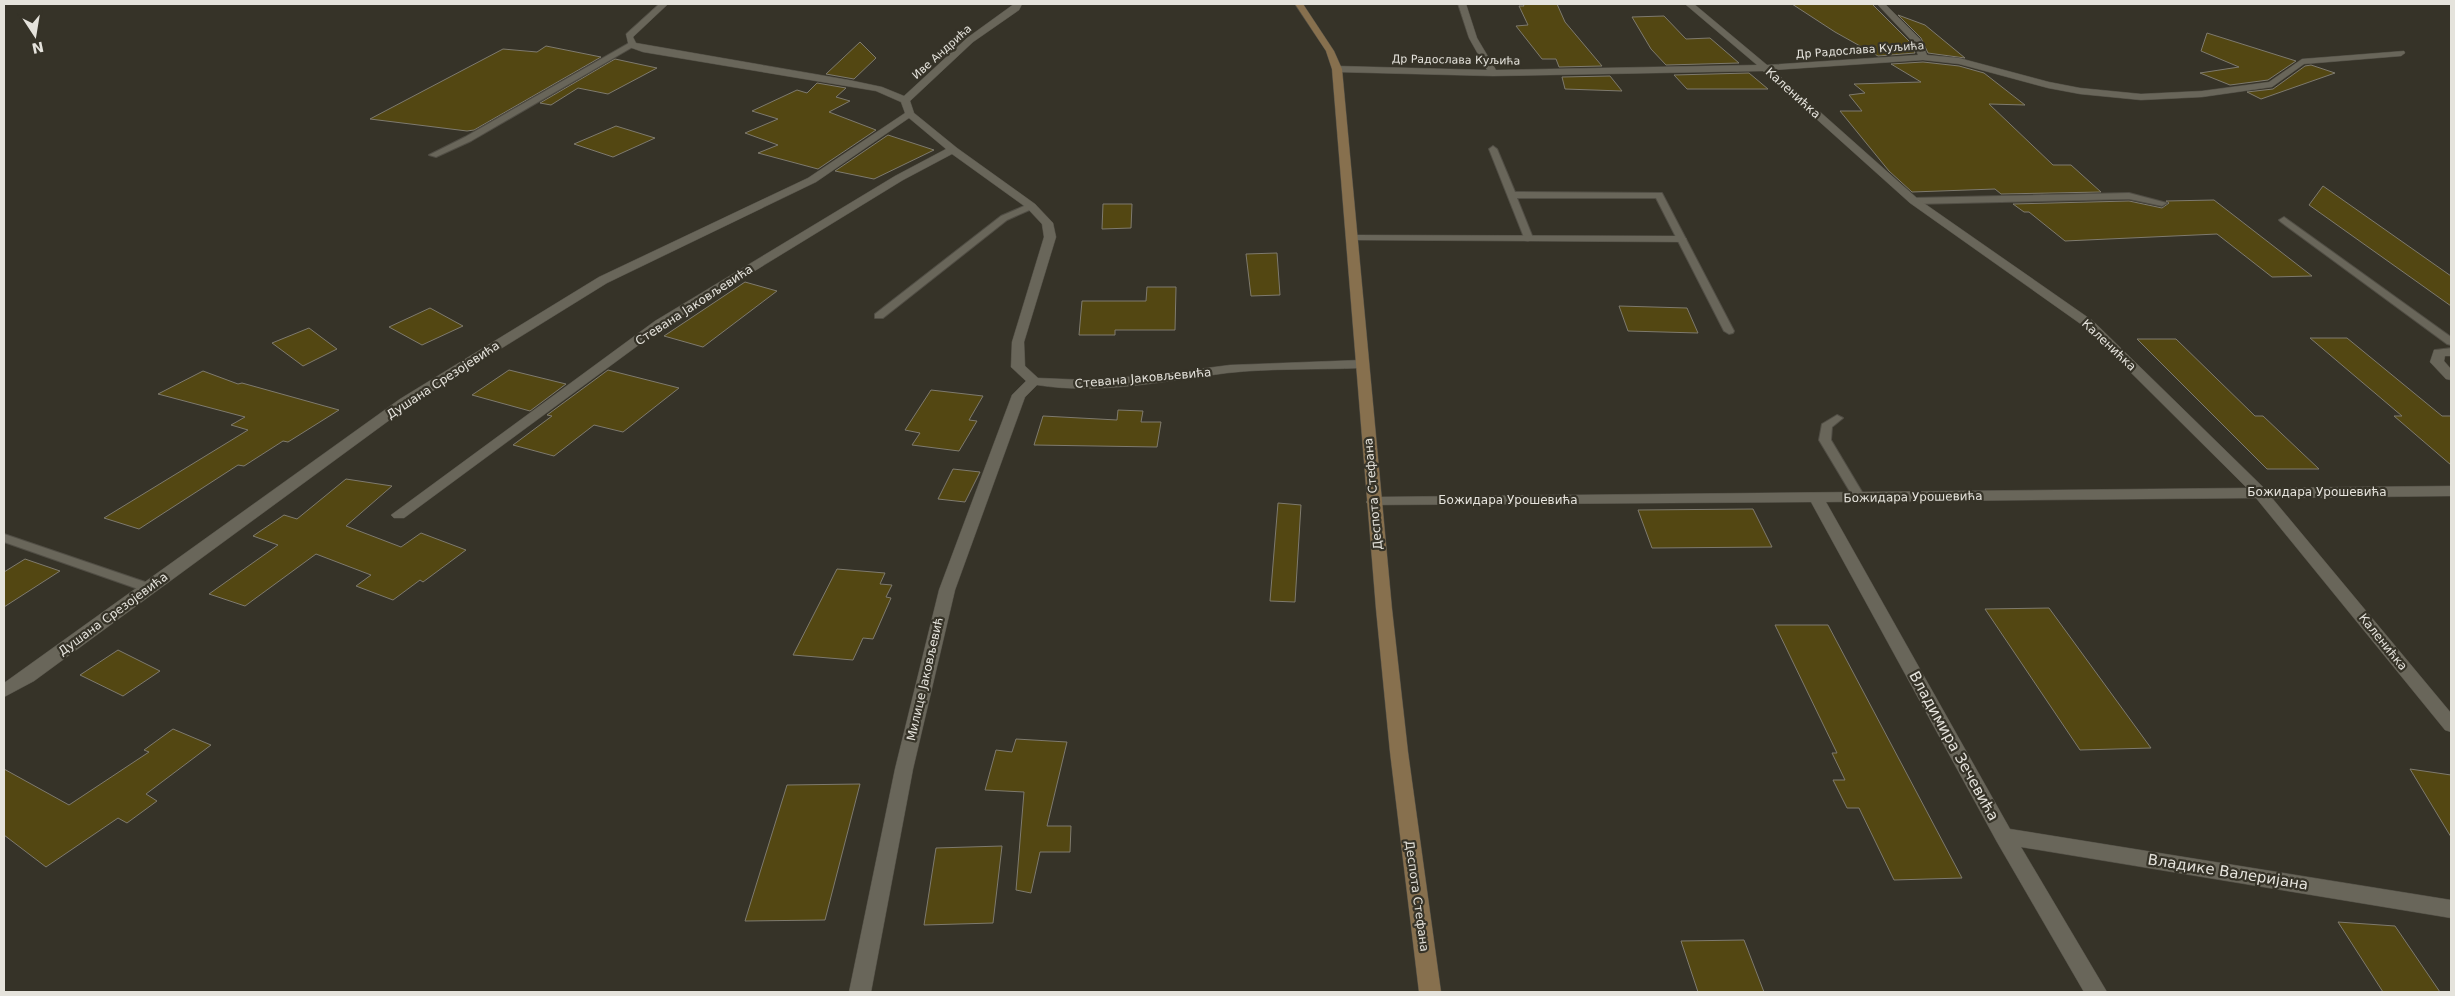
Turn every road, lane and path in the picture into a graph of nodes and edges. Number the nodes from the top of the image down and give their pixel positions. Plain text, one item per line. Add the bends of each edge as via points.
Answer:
1 (664, 4) edge
2 (1018, 4) edge
3 (1299, 4) edge
4 (1462, 4) edge
5 (1689, 4) edge
6 (1881, 4) edge
7 (632, 45) junction
8 (2401, 53) dead end
9 (1923, 57) junction
10 (1765, 68) junction
11 (1337, 70) junction
12 (1493, 73) junction
13 (905, 100) junction
14 (910, 114) junction
15 (1493, 149) dead end
16 (953, 150) junction
17 (433, 155) dead end
18 (1511, 195) junction
19 (1914, 201) junction
20 (2162, 203) dead end
21 (1031, 206) junction
22 (2284, 220) dead end
23 (1353, 238) junction
24 (1528, 238) junction
25 (1681, 239) junction
26 (880, 316) dead end
27 (1729, 331) dead end
28 (2451, 342) edge
29 (2451, 352) edge
30 (1362, 364) junction
31 (2451, 376) edge
32 (1034, 381) junction
33 (1837, 418) dead end
34 (2451, 491) edge
35 (2259, 492) junction
36 (1859, 497) junction
37 (1816, 498) junction
38 (1374, 502) junction
39 (399, 515) dead end
40 (4, 538) edge
41 (149, 588) junction
42 (4, 691) edge
43 (2451, 725) edge
44 (2004, 836) junction
45 (2451, 909) edge
46 (860, 992) edge
47 (1430, 992) edge
48 (2096, 992) edge

1 - 7 street via 629,36
2 - 13 street, Иве Андрића via 970,40
3 - 11 main road, Деспота Стефана via 1330,50
4 - 12 street via 1473,38
5 - 10 street, Каленићка
6 - 9 street via 1920,43
7 - 13 street via 849,83 878,89
7 - 17 lane via 468,139
8 - 9 street, Др Радослава Куљића via 2302,62 2272,84 2202,94 2141,97 2080,91 1959,61
9 - 10 street, Др Радослава Куљића
10 - 12 street, Др Радослава Куљића
10 - 19 street, Каленићка
11 - 12 street, Др Радослава Куљића
11 - 23 main road, Деспота Стефана
13 - 14 street
14 - 16 street
14 - 41 street, Душана Срезојевића via 864,142 828,171 603,280 405,402
15 - 18 lane
16 - 21 street
16 - 39 street, Стевана Јаковљевића via 899,178 659,324
18 - 24 lane
18 - 25 lane via 1659,195
19 - 20 lane via 2129,196
19 - 35 street, Каленићка via 2089,324
21 - 26 lane via 1004,218
21 - 32 street via 1047,223 1050,237 1018,342 1018,367
22 - 28 lane
23 - 24 street
23 - 30 main road, Деспота Стефана
24 - 25 street
25 - 27 lane
29 - 31 street via 2439,353 2437,362
30 - 32 street, Стевана Јаковљевића via 1230,369 1087,384
30 - 38 main road, Деспота Стефана
32 - 46 street, Милице Јаковљевић via 1019,395 947,590 904,769
33 - 36 lane via 1826,426 1825,440
34 - 35 street, Божидара Урошевића
35 - 36 street, Божидара Урошевића
35 - 43 street, Каленићка
36 - 37 street, Божидара Урошевића
37 - 38 street, Божидара Урошевића
37 - 44 street, Владимира Зечевића
38 - 47 main road, Деспота Стефана via 1399,752
40 - 41 lane
41 - 42 street, Душана Срезојевића
44 - 45 street, Владике Валеријана
44 - 48 street, Владимира Зечевића

